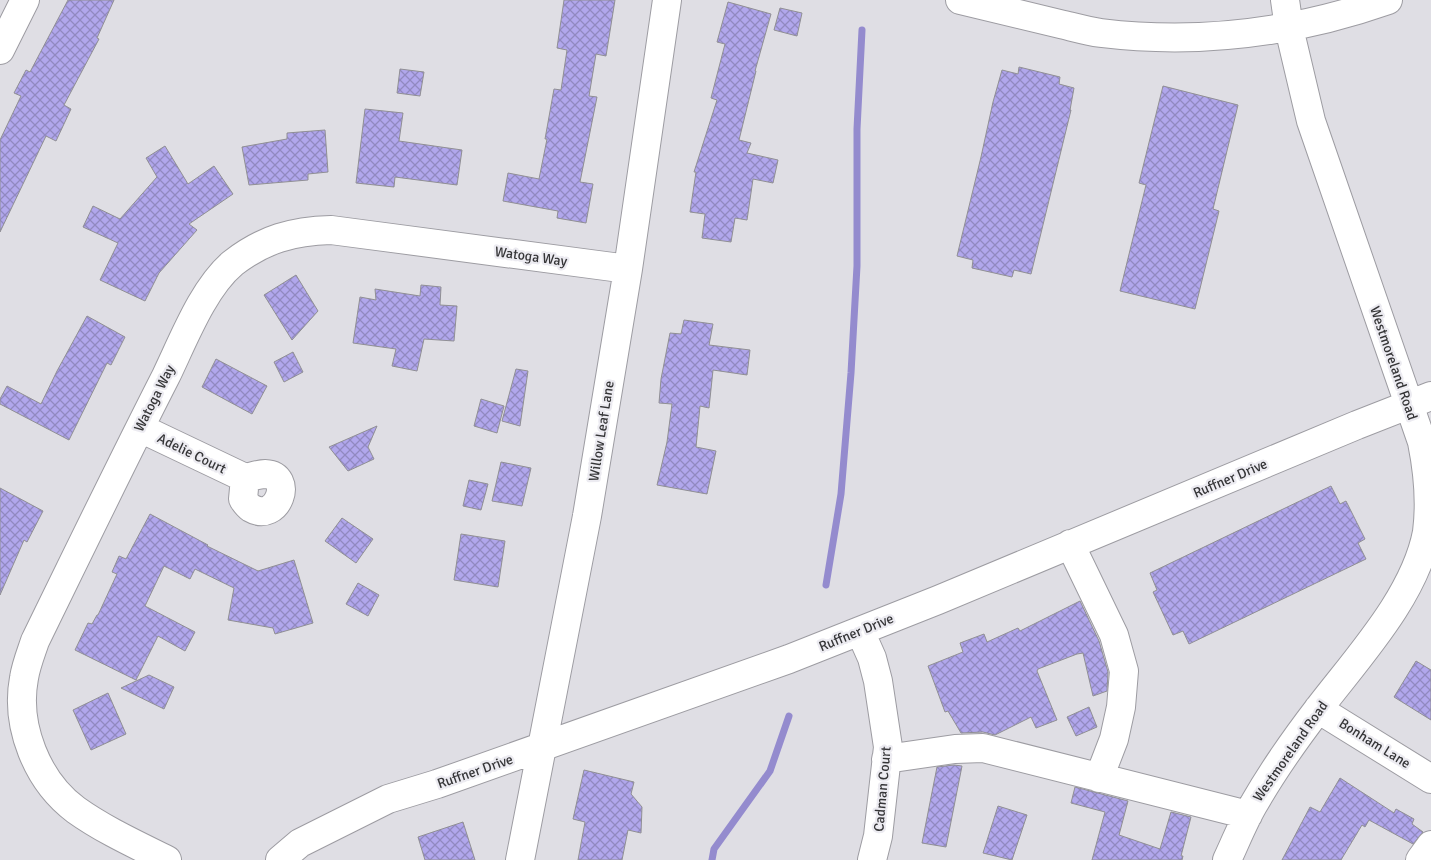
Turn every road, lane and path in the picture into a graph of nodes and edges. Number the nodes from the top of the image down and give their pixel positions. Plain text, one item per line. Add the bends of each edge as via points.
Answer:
1 (25, 0) edge
2 (667, 0) edge
3 (960, 0) edge
4 (1285, 0) edge
5 (1388, 0) edge
6 (1289, 28) junction
7 (0, 50) edge
8 (628, 269) junction
9 (1420, 401) edge
10 (140, 428) junction
11 (245, 478) dead end
12 (1070, 544) junction
13 (860, 631) junction
14 (1318, 708) junction
15 (540, 748) junction
16 (886, 759) junction
17 (1099, 778) junction
18 (1431, 779) edge
19 (1248, 815) junction
20 (1431, 846) edge
21 (168, 860) edge
22 (280, 860) edge
23 (520, 860) edge
24 (872, 860) edge
25 (1227, 860) edge
26 (1420, 860) edge

1 - 7 street
2 - 8 street, Willow Leaf Lane
3 - 6 street via 1099,33 1183,38
4 - 6 street, Westmoreland Road
5 - 6 street
6 - 9 street, Westmoreland Road via 1312,121
8 - 10 street, Watoga Way via 331,230 289,234 250,252 219,278 204,300
8 - 15 street, Willow Leaf Lane via 587,516
9 - 12 street, Ruffner Drive
9 - 14 street, Westmoreland Road via 1431,506 1417,567 1374,636
10 - 11 street, Adelie Court
10 - 21 street, Watoga Way via 35,641 24,677 23,718 26,738 35,758 60,795 76,810
12 - 13 street, Ruffner Drive
12 - 17 street via 1114,635 1124,671 1114,739
13 - 15 street, Ruffner Drive
13 - 16 street, Cadman Court via 878,681 888,747
14 - 18 street, Bonham Lane
14 - 19 street, Westmoreland Road
15 - 22 street, Ruffner Drive via 388,799 300,843
15 - 23 street, Willow Leaf Lane
16 - 17 street via 983,748
16 - 24 street, Cadman Court
17 - 19 street
19 - 25 street, Westmoreland Road
20 - 26 street

